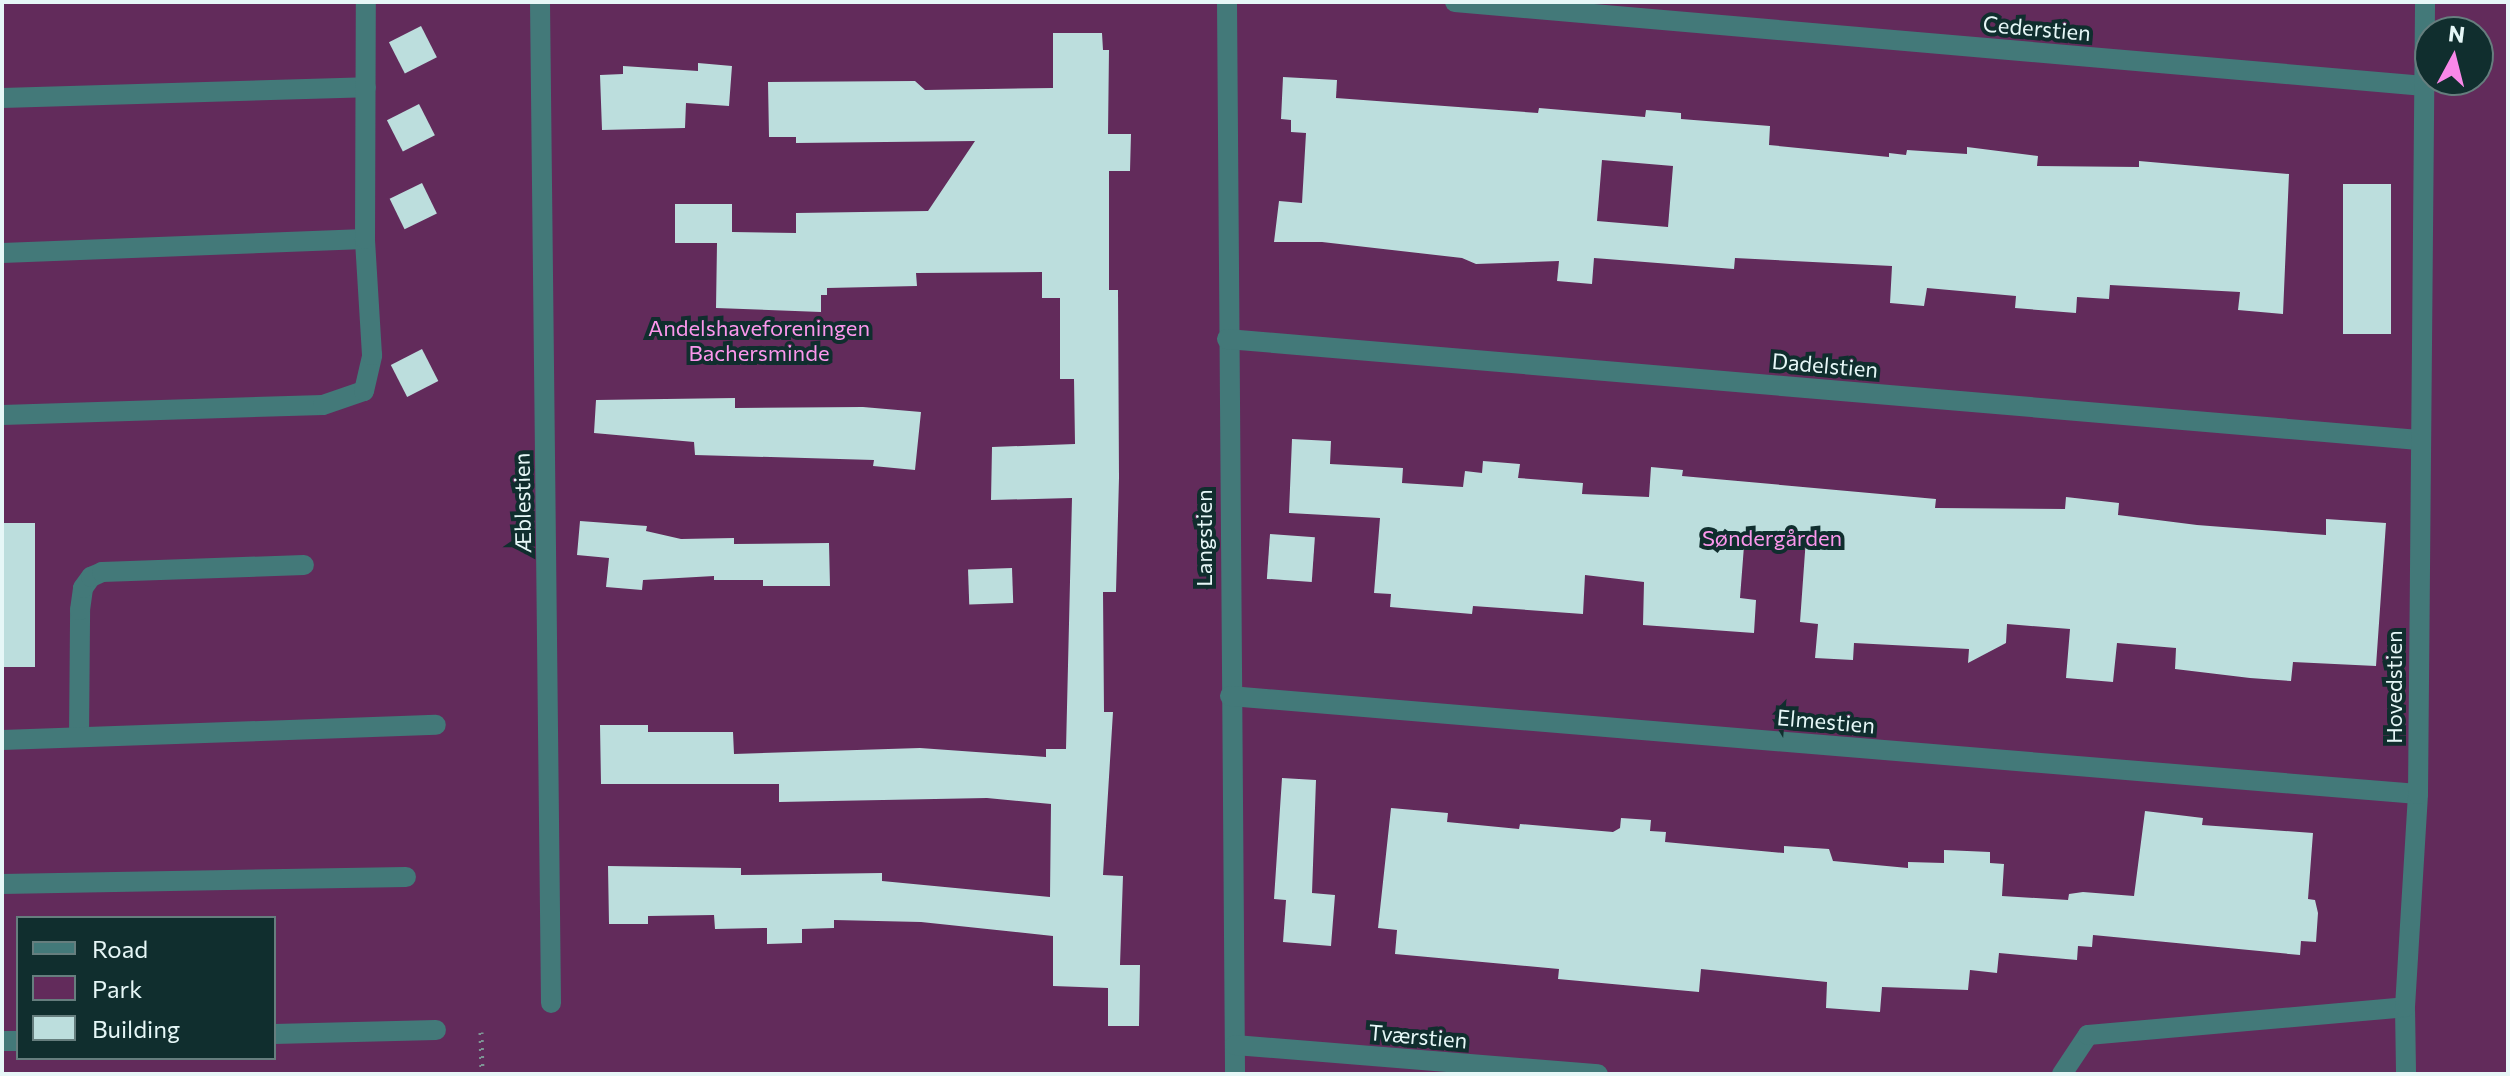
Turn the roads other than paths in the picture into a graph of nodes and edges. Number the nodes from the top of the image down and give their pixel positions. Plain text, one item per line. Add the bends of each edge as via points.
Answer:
1 (366, 2) edge
2 (540, 2) edge
3 (1227, 2) edge
4 (1455, 2) edge
5 (2414, 85) edge
6 (366, 87) junction
7 (2424, 96) edge
8 (2, 98) edge
9 (365, 239) junction
10 (2, 253) edge
11 (1227, 339) junction
12 (2, 415) edge
13 (2419, 440) junction
14 (304, 565) dead end
15 (1230, 696) junction
16 (436, 725) dead end
17 (79, 737) junction
18 (2, 740) edge
19 (2418, 794) junction
20 (406, 877) dead end
21 (2, 884) edge
22 (551, 1003) dead end
23 (2405, 1007) junction
24 (436, 1030) dead end
25 (276, 1034) edge
26 (1235, 1045) junction
27 (1235, 1074) edge
28 (1598, 1074) edge
29 (2062, 1074) edge
30 (2406, 1074) edge

1 - 6 street
2 - 22 street, Æblestien
3 - 11 street, Langstien
4 - 5 street, Cederstien
6 - 8 street
6 - 9 street
7 - 13 street, Hovedstien
9 - 10 street
9 - 12 street via 370,374 364,391 344,402
11 - 13 street, Dadelstien
11 - 15 street, Langstien
13 - 19 street, Hovedstien
14 - 17 street via 91,577 83,588 80,610
15 - 19 street, Elmestien
15 - 26 street, Langstien
16 - 17 street
17 - 18 street
19 - 23 street, Hovedstien
20 - 21 street
23 - 29 street via 2088,1035
23 - 30 street, Hovedstien
24 - 25 street
26 - 27 street, Langstien
26 - 28 street, Tværstien

